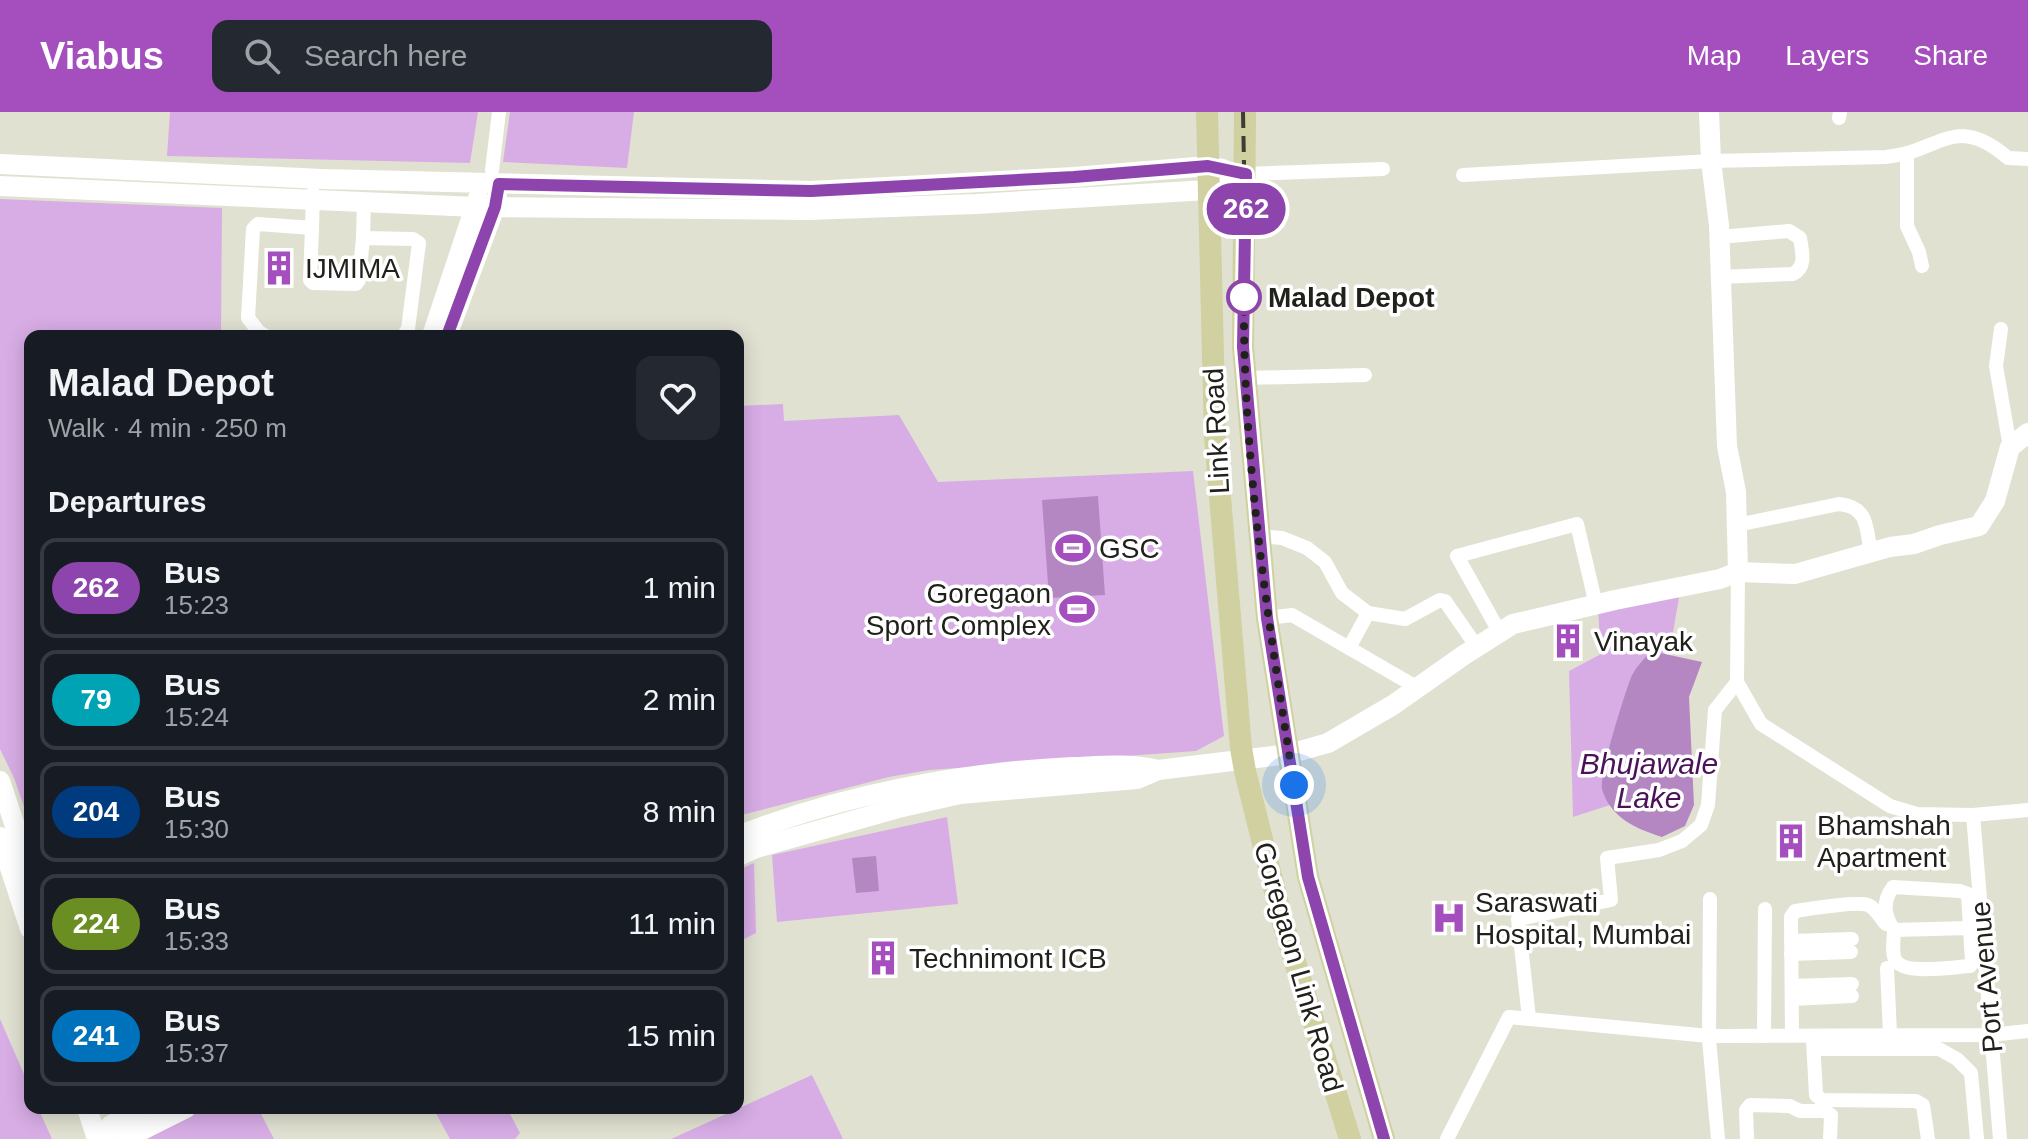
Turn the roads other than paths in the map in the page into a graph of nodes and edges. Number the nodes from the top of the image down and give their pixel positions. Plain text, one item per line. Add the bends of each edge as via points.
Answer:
1 (499, 112) edge
2 (1207, 112) edge
3 (1245, 112) edge
4 (1709, 112) edge
5 (1907, 154) junction
6 (2028, 159) edge
7 (1711, 161) junction
8 (0, 164) edge
9 (1208, 166) junction
10 (1383, 169) dead end
11 (1246, 174) junction
12 (1463, 175) dead end
13 (313, 179) junction
14 (491, 179) junction
15 (975, 182) junction
16 (0, 186) edge
17 (1207, 190) junction
18 (666, 198) junction
19 (312, 200) junction
20 (810, 200) junction
21 (364, 202) junction
22 (976, 204) junction
23 (485, 207) junction
24 (312, 228) junction
25 (1719, 237) junction
26 (363, 238) junction
27 (1922, 266) dead end
28 (1720, 277) junction
29 (2001, 329) dead end
30 (260, 330) edge
31 (407, 330) edge
32 (434, 330) edge
33 (449, 330) edge
34 (1365, 375) dead end
35 (1246, 378) junction
36 (2028, 433) edge
37 (2010, 447) junction
38 (1737, 525) junction
39 (1258, 536) junction
40 (1871, 553) junction
41 (1738, 572) junction
42 (1596, 605) junction
43 (1368, 613) junction
44 (1267, 618) junction
45 (1500, 633) junction
46 (1477, 647) junction
47 (1349, 648) junction
48 (1737, 682) junction
49 (1418, 688) junction
50 (1242, 753) junction
51 (1289, 754) junction
52 (1158, 770) junction
53 (0, 781) edge
54 (2028, 810) edge
55 (1973, 815) junction
56 (744, 834) edge
57 (0, 837) edge
58 (24, 853) edge
59 (744, 853) edge
60 (1710, 899) dead end
61 (1765, 909) dead end
62 (24, 911) edge
63 (1975, 928) junction
64 (1894, 930) junction
65 (1851, 946) dead end
66 (1791, 947) junction
67 (1887, 948) dead end
68 (1887, 968) dead end
69 (1852, 990) dead end
70 (1792, 992) junction
71 (1529, 1018) junction
72 (2028, 1031) edge
73 (1890, 1034) junction
74 (1792, 1035) junction
75 (1990, 1035) junction
76 (1709, 1036) junction
77 (1764, 1036) junction
78 (1814, 1042) junction
79 (1993, 1072) junction
80 (1971, 1073) junction
81 (93, 1114) edge
82 (134, 1114) edge
83 (166, 1114) edge
84 (109, 1131) edge
85 (1350, 1139) edge
86 (1384, 1139) edge
87 (1447, 1139) edge
88 (1718, 1139) edge
89 (1747, 1139) edge
90 (1830, 1139) edge
91 (1928, 1139) edge
92 (1977, 1139) edge
93 (2000, 1139) edge

1 - 14 street
2 - 9 main road, Link Road
3 - 11 main road, Link Road
4 - 7 street
5 - 6 street via 1937,138 1973,134 2008,158
5 - 7 street
5 - 27 street via 1908,232
7 - 12 street
7 - 25 street
8 - 13 street
9 - 11 street
9 - 15 street
9 - 17 main road, Link Road
10 - 11 street
11 - 17 street
11 - 35 main road, Link Road
13 - 14 street
13 - 19 street
14 - 18 street
14 - 23 street
15 - 20 street
15 - 22 street
16 - 19 street
17 - 22 street
17 - 50 main road, Link Road via 1215,437
18 - 20 street
18 - 23 street
19 - 21 street
19 - 24 street
20 - 22 street
21 - 23 street
21 - 26 street
23 - 32 street
23 - 33 street
24 - 26 street via 313,283 356,284
24 - 30 street via 258,224 253,229 248,318
25 - 28 street
25 - 28 street via 1789,231 1800,238 1803,262 1793,274
26 - 31 street via 419,243
28 - 38 street via 1727,446
29 - 37 street via 1996,366
34 - 35 street
35 - 39 main road, Link Road
36 - 37 street
37 - 40 street via 1995,501 1979,526
38 - 40 street via 1851,505 1864,517
38 - 41 street
39 - 43 street via 1307,548 1325,562 1342,593
39 - 44 main road, Link Road
40 - 41 street via 1795,574
41 - 42 street
41 - 48 street
42 - 45 street via 1513,624
42 - 45 street via 1577,524 1457,556
43 - 46 street via 1405,619 1445,601
43 - 47 street
44 - 47 street via 1292,615
44 - 51 main road, Link Road
45 - 46 street
46 - 49 street
47 - 49 street
48 - 55 street via 1761,724 1890,806 1917,814
48 - 71 street via 1715,710 1708,805 1701,825 1682,841 1659,850 1607,858 1611,900 1518,919
49 - 51 street via 1328,743
50 - 51 street
50 - 52 street
50 - 85 main road, Goregaon Link Road via 1282,920
51 - 86 main road, Link Road via 1308,877
52 - 56 street via 1135,764 984,776 863,796
52 - 59 street via 1137,779 960,794
53 - 58 street
54 - 55 street
55 - 63 street, Port Avenue
57 - 62 street
60 - 76 street
61 - 77 street
63 - 64 street
63 - 64 street via 1970,966 1913,970 1894,959
63 - 64 street via 1968,894 1893,887 1885,898 1886,918
63 - 75 street, Port Avenue
65 - 66 street
66 - 67 street via 1795,911 1866,904 1886,923
66 - 70 street
68 - 73 street
69 - 70 street
70 - 74 street
71 - 76 street
71 - 87 street via 1509,1017
72 - 75 street
73 - 75 street
73 - 78 street
74 - 77 street
74 - 78 street
75 - 79 street, Port Avenue
76 - 77 street
76 - 88 street
78 - 80 street via 1939,1049
78 - 91 street via 1816,1095 1822,1100 1916,1101 1923,1105
79 - 80 street
79 - 93 street, Port Avenue
80 - 92 street
81 - 84 street
82 - 84 street
83 - 84 street
89 - 90 street via 1750,1105 1825,1111 1831,1115

